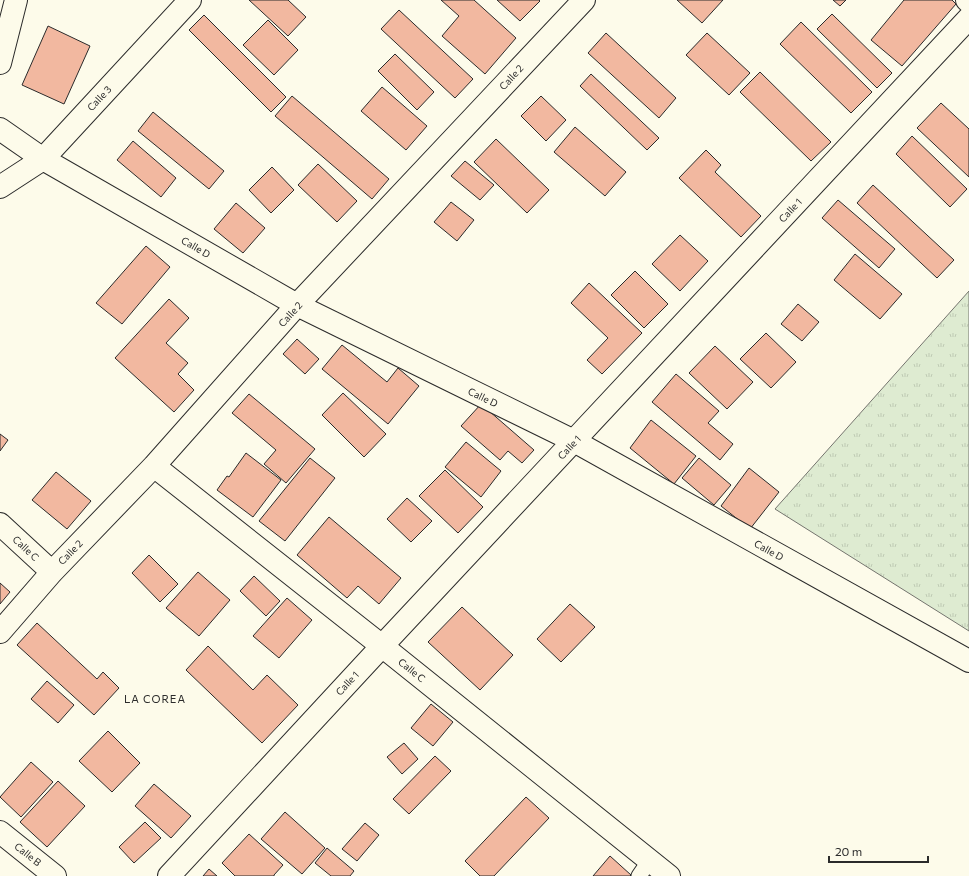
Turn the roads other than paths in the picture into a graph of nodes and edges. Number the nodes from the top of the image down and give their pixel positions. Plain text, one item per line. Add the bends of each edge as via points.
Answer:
1 (16, 0) edge
2 (190, 0) edge
3 (584, 0) edge
4 (969, 18) edge
5 (0, 64) edge
6 (0, 129) edge
7 (43, 159) junction
8 (0, 187) edge
9 (297, 305) junction
10 (574, 441) junction
11 (154, 466) junction
12 (0, 524) edge
13 (52, 572) junction
14 (0, 632) edge
15 (382, 646) junction
16 (969, 661) edge
17 (0, 832) edge
18 (644, 868) edge
19 (55, 876) edge
20 (169, 876) edge
21 (669, 876) edge

1 - 5 street
2 - 7 street, Calle 3
3 - 9 street, Calle 2
4 - 10 street, Calle 1
6 - 7 street, Calle D
7 - 8 street, Calle 3
7 - 9 street, Calle D
9 - 10 street, Calle D
9 - 11 street, Calle 2
10 - 15 street, Calle 1
10 - 16 street, Calle D
11 - 13 street, Calle 2
11 - 15 street, Calle C
12 - 13 street, Calle C
13 - 14 street, Calle 2
15 - 18 street, Calle C
15 - 20 street, Calle 1
17 - 19 street, Calle B
18 - 21 street, Calle C

